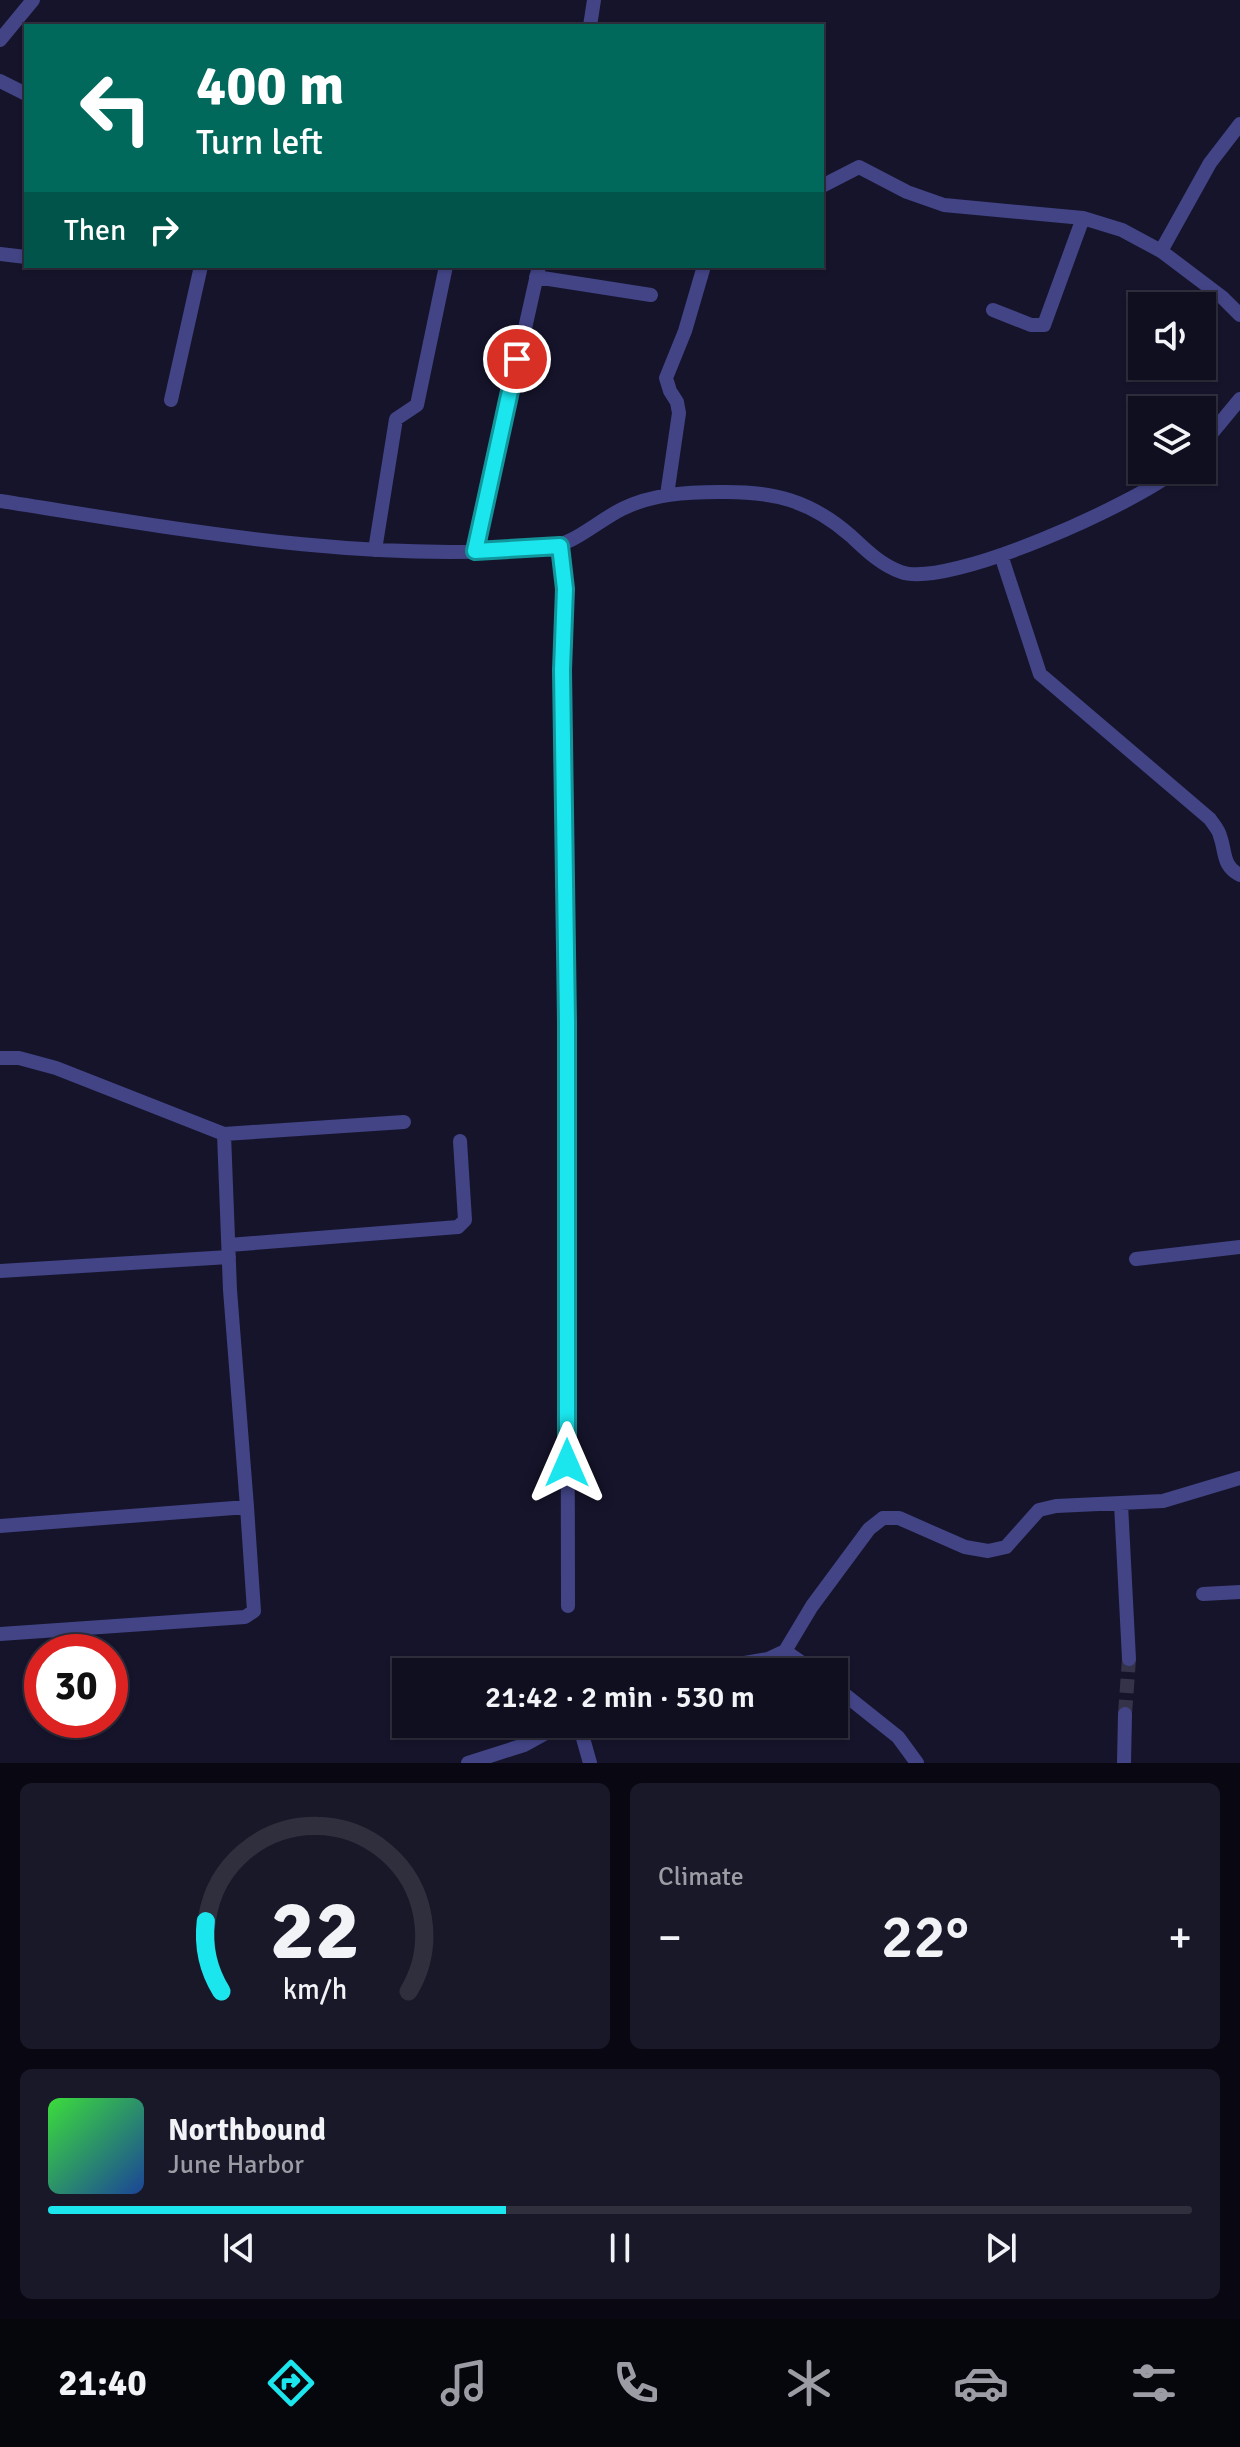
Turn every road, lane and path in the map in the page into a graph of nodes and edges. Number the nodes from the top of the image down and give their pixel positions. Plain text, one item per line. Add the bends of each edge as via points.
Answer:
1 (33, 0) edge
2 (594, 0) edge
3 (590, 24) edge
4 (0, 40) edge
5 (0, 81) edge
6 (24, 93) edge
7 (1240, 124) edge
8 (824, 185) edge
9 (1083, 218) junction
10 (1161, 251) junction
11 (0, 254) edge
12 (24, 257) edge
13 (201, 268) edge
14 (446, 268) edge
15 (703, 268) edge
16 (537, 271) edge
17 (651, 295) dead end
18 (993, 310) dead end
19 (1240, 315) edge
20 (1240, 399) edge
21 (171, 400) dead end
22 (1216, 428) edge
23 (1155, 484) edge
24 (667, 495) junction
25 (0, 501) edge
26 (560, 546) junction
27 (375, 550) junction
28 (475, 551) junction
29 (1001, 555) junction
30 (1240, 875) edge
31 (0, 1058) edge
32 (404, 1122) dead end
33 (224, 1134) junction
34 (460, 1141) dead end
35 (1240, 1247) edge
36 (229, 1251) junction
37 (1136, 1259) dead end
38 (0, 1271) edge
39 (1240, 1478) edge
40 (1121, 1504) junction
41 (247, 1507) junction
42 (0, 1526) edge
43 (1240, 1592) edge
44 (1203, 1594) dead end
45 (568, 1606) dead end
46 (0, 1634) edge
47 (785, 1651) junction
48 (770, 1658) edge
49 (795, 1658) edge
50 (1129, 1659) tunnel mouth
51 (848, 1697) edge
52 (1125, 1714) tunnel mouth
53 (537, 1738) edge
54 (583, 1738) edge
55 (468, 1763) edge
56 (590, 1763) edge
57 (917, 1763) edge
58 (1124, 1763) edge

1 - 4 street
2 - 3 street
5 - 6 street
7 - 10 street via 1210,163
8 - 9 street via 859,167 944,205
9 - 10 street via 1122,230
9 - 18 street via 1044,325
10 - 19 street
11 - 12 street
13 - 21 street
14 - 27 street via 417,405 396,419
15 - 24 street via 666,378 679,413
16 - 17 street
16 - 28 street
20 - 22 street
23 - 29 street
24 - 26 street via 624,508
24 - 29 street via 762,492 793,499 819,512 886,565 920,576
25 - 27 street via 309,546
26 - 28 street
26 - 45 street via 565,589
27 - 28 street
29 - 30 street via 1040,674 1210,819 1220,836 1222,855
31 - 33 street via 56,1068
32 - 33 street
33 - 36 street
34 - 36 street via 465,1220 458,1227
35 - 37 street
36 - 38 street
36 - 41 street
39 - 40 street via 1163,1501
40 - 47 street via 1039,1510 1006,1547 988,1551 965,1547 899,1518 883,1518 812,1606
40 - 50 street
41 - 42 street
41 - 46 street via 251,1615
43 - 44 street
47 - 48 street
47 - 49 street
51 - 57 street via 898,1737
52 - 58 street
53 - 55 street
54 - 56 street

